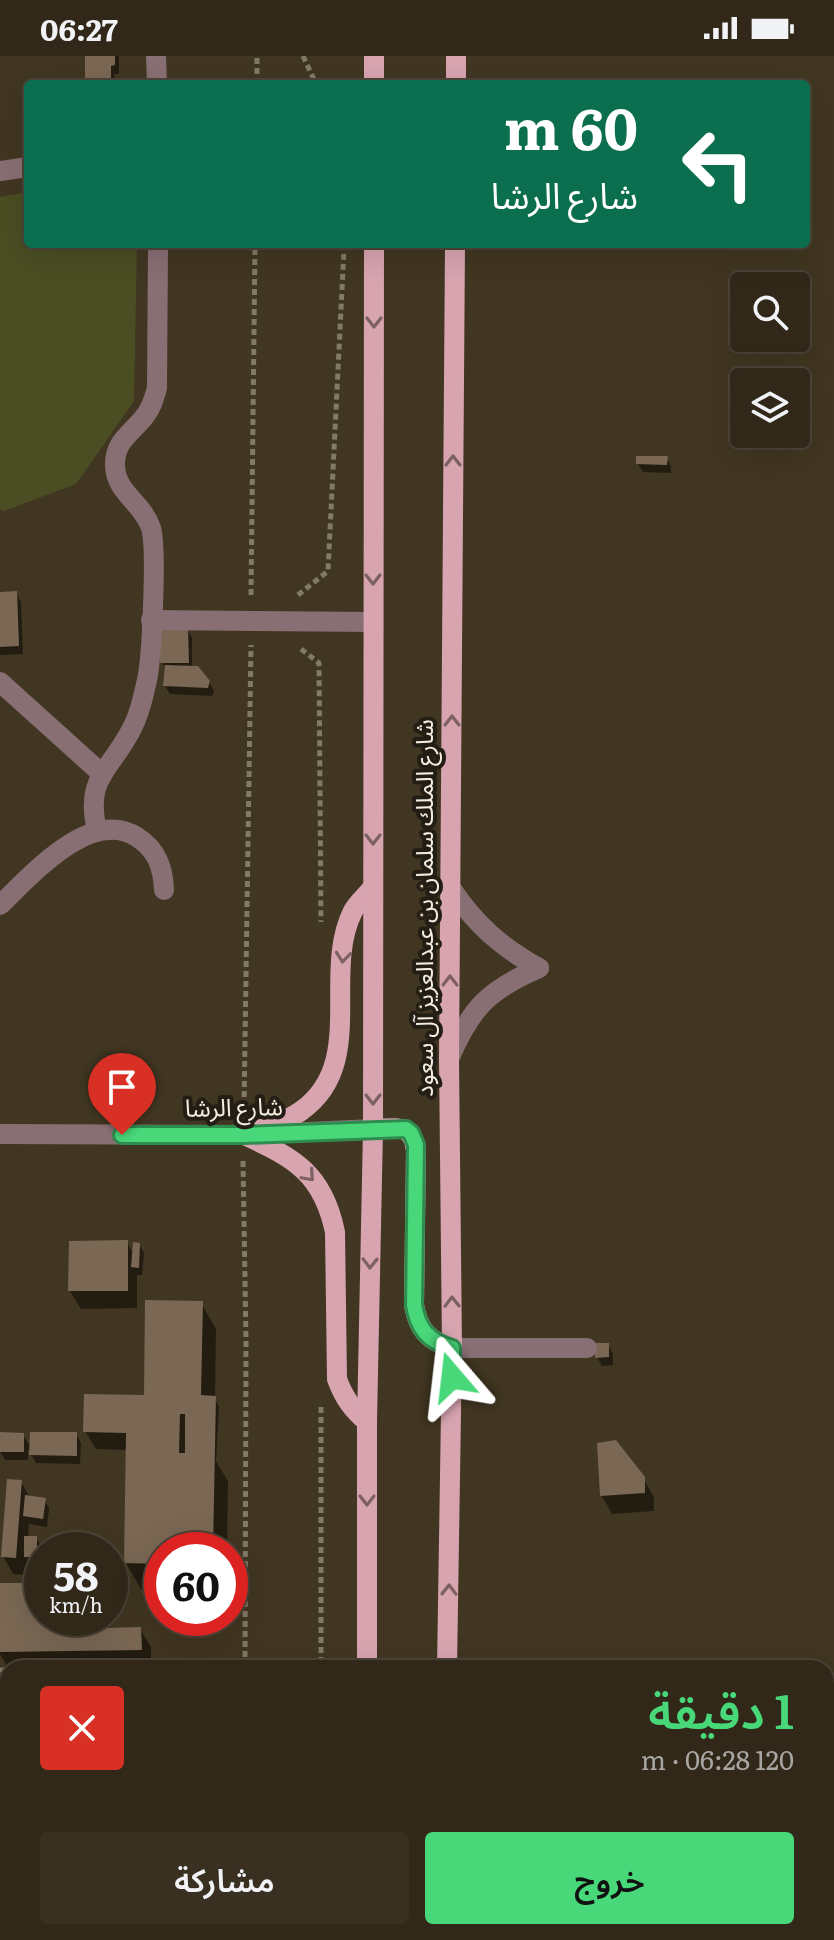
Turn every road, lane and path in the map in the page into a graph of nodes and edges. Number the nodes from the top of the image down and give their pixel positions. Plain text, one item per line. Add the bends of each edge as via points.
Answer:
1 (156, 56) edge
2 (257, 56) edge
3 (303, 56) edge
4 (374, 56) edge
5 (456, 56) edge
6 (157, 80) edge
7 (257, 80) edge
8 (314, 80) edge
9 (374, 80) edge
10 (456, 80) edge
11 (24, 168) edge
12 (0, 171) edge
13 (158, 248) edge
14 (255, 248) edge
15 (374, 248) edge
16 (455, 248) edge
17 (151, 620) junction
18 (251, 621) junction
19 (373, 622) junction
20 (0, 682) edge
21 (101, 773) junction
22 (97, 831) junction
23 (373, 887) junction
24 (451, 888) junction
25 (164, 890) dead end
26 (0, 905) edge
27 (449, 1059) junction
28 (373, 1129) junction
29 (0, 1134) edge
30 (244, 1135) junction
31 (452, 1348) junction
32 (587, 1348) dead end
33 (367, 1422) junction
34 (245, 1660) edge
35 (367, 1660) edge
36 (447, 1660) edge

1 - 6 street
2 - 7 path
3 - 8 path
4 - 9 main road
5 - 10 main road
11 - 12 street
13 - 17 street via 157,388 150,408 120,444 115,468 124,492 151,528
14 - 18 path
15 -> 19 main road
24 -> 16 main road, شارع الملك سلمان بن عبدالعزيز آل سعود
17 - 18 street
17 - 21 street via 142,704 130,733
18 - 19 street
18 - 30 path
19 -> 23 main road
20 - 21 street
21 - 22 street via 94,791
22 - 25 street via 131,834 146,843 160,865
22 - 26 street via 55,855
23 -> 28 main road
23 -> 30 main road via 354,910 346,935 337,1058 329,1079 300,1111
27 -> 24 main road, شارع الملك سلمان بن عبدالعزيز آل سعود
24 - 27 street via 488,934 539,968 508,981 482,1002
31 -> 27 main road, شارع الملك سلمان بن عبدالعزيز آل سعود
28 - 30 street, شارع الرشا
28 - 31 main road via 411,1133 416,1151 414,1305 425,1334
28 -> 33 main road
29 - 30 street, شارع الرشا
30 -> 33 main road via 293,1159 322,1190 331,1210 337,1379 353,1411
30 - 34 path
31 - 32 street
36 -> 31 main road, شارع الملك سلمان بن عبدالعزيز آل سعود
33 -> 35 main road

